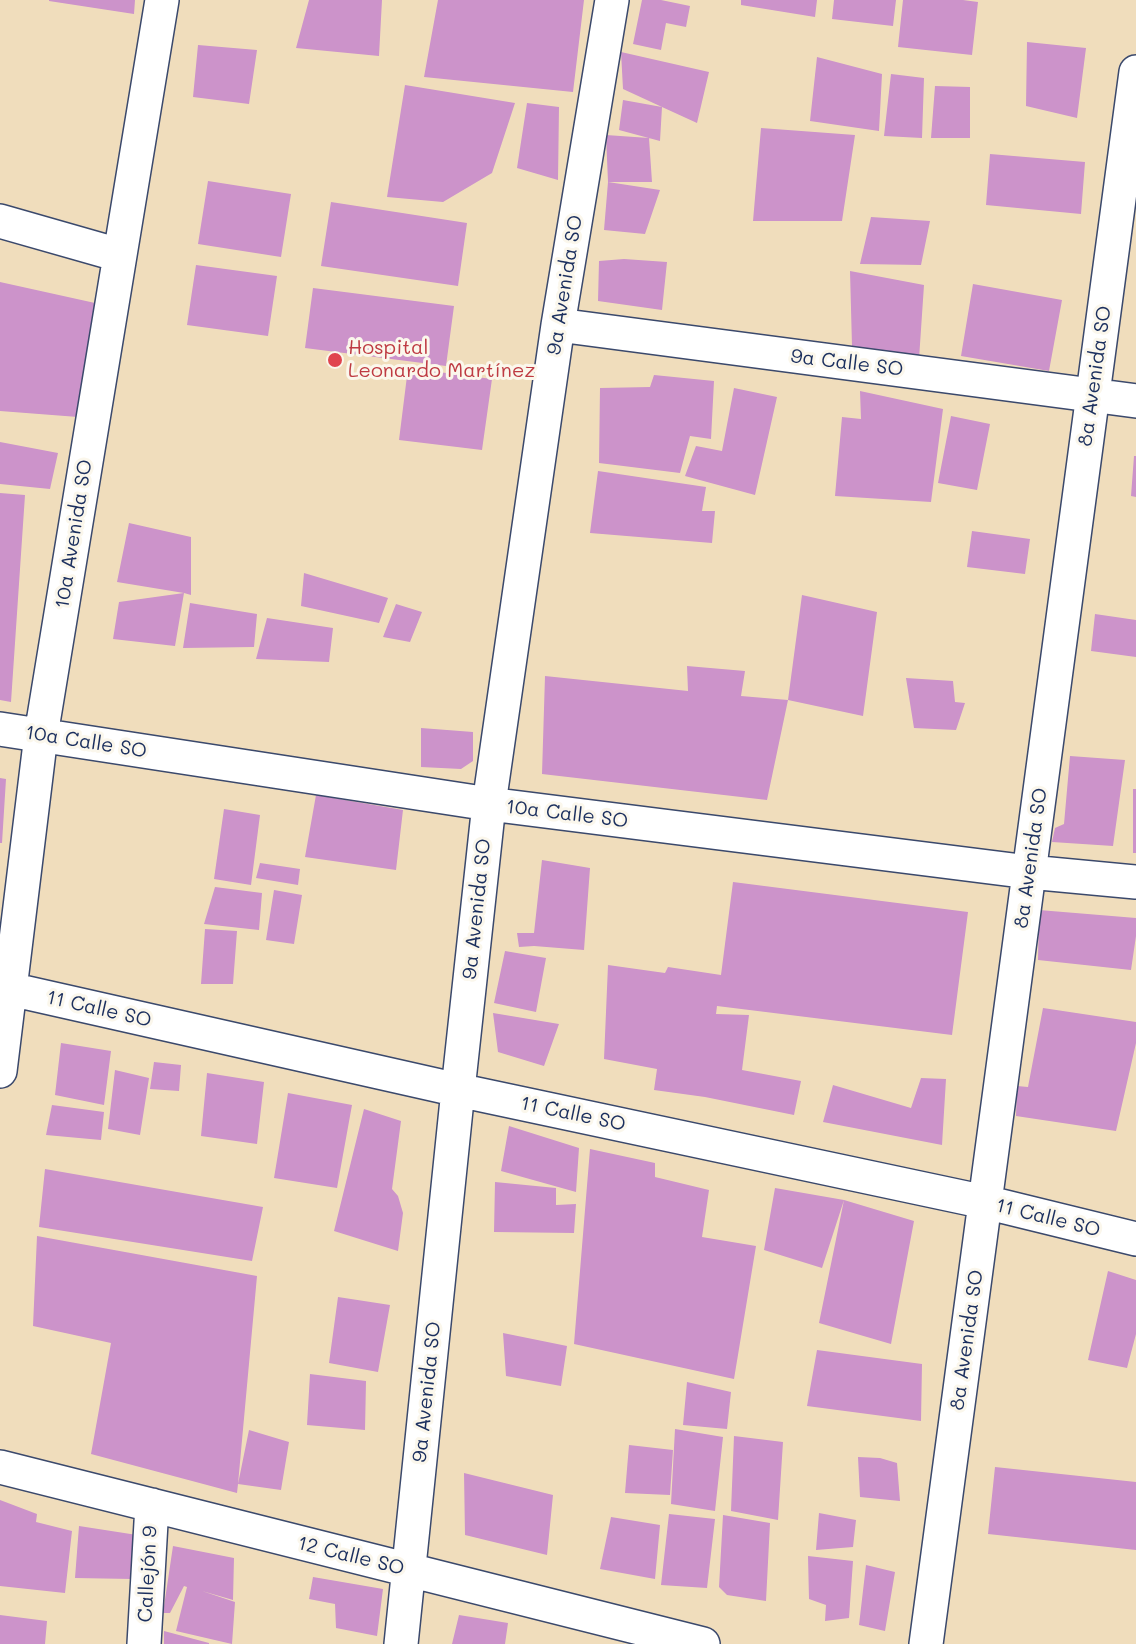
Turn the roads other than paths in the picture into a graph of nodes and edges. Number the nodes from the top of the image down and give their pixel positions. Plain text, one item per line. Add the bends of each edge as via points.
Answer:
1 (162, 0) edge
2 (612, 0) edge
3 (1136, 72) edge
4 (0, 221) edge
5 (119, 255) junction
6 (558, 325) junction
7 (1093, 395) junction
8 (1136, 401) edge
9 (0, 729) edge
10 (42, 735) junction
11 (489, 804) junction
12 (1029, 872) junction
13 (1136, 882) edge
14 (10, 989) junction
15 (0, 1071) edge
16 (458, 1090) junction
17 (985, 1202) junction
18 (1136, 1239) edge
19 (0, 1467) edge
20 (152, 1505) junction
21 (409, 1571) junction
22 (144, 1644) edge
23 (401, 1644) edge
24 (703, 1644) edge
25 (926, 1644) edge

1 - 5 street, 10a Avenida SO
2 - 6 street, 9a Avenida SO
3 - 7 street, 8a Avenida SO
4 - 5 street
5 - 10 street, 10a Avenida SO
6 - 7 street, 9a Calle SO
6 - 11 street, 9a Avenida SO
7 - 8 street, 9a Calle SO
7 - 12 street, 8a Avenida SO
9 - 10 street, 10a Calle SO
10 - 11 street, 10a Calle SO
10 - 14 street, 10a Avenida SO
11 - 12 street, 10a Calle SO
11 - 16 street, 9a Avenida SO
12 - 13 street, 10a Calle SO
12 - 17 street, 8a Avenida SO
14 - 15 street, 10a Avenida SO
14 - 16 street, 11 Calle SO
16 - 17 street, 11 Calle SO
16 - 21 street, 9a Avenida SO
17 - 18 street, 11 Calle SO
17 - 25 street, 8a Avenida SO
19 - 20 street, 12 Calle SO
20 - 21 street, 12 Calle SO
20 - 22 street, Callejón 9
21 - 23 street, 9a Avenida SO
21 - 24 street, 12 Calle SO

